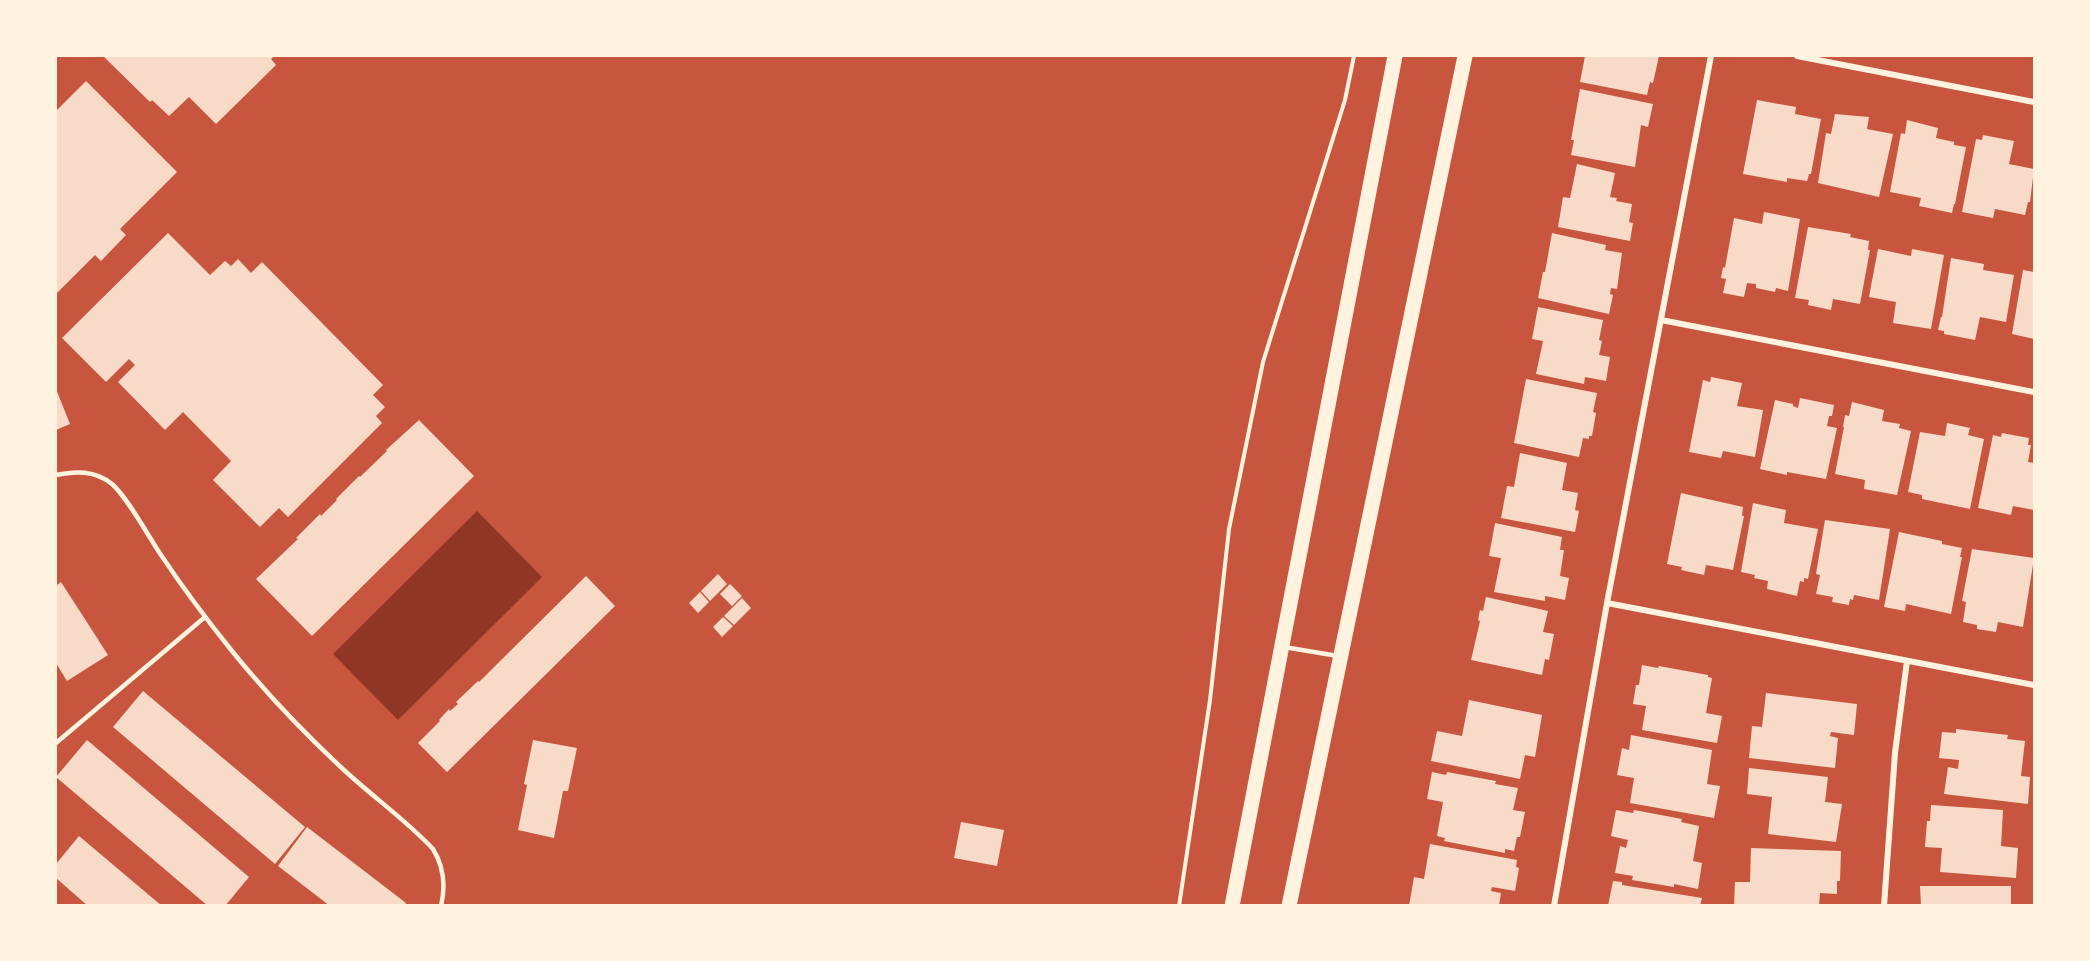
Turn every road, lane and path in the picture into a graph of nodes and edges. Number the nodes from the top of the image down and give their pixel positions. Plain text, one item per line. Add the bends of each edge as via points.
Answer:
1 (1353, 56) edge
2 (1395, 56) edge
3 (1465, 56) edge
4 (1712, 56) edge
5 (1797, 56) edge
6 (2034, 102) edge
7 (1660, 320) junction
8 (2034, 392) edge
9 (56, 475) edge
10 (1607, 603) junction
11 (205, 617) junction
12 (1281, 646) junction
13 (1340, 656) junction
14 (1907, 661) junction
15 (2034, 685) edge
16 (56, 743) edge
17 (441, 906) edge
18 (1179, 906) edge
19 (1232, 906) edge
20 (1289, 906) edge
21 (1554, 906) edge
22 (1884, 906) edge

1 - 18 path via 1345,100 1263,362 1229,529 1208,711
2 - 12 main road
3 - 13 main road
4 - 7 street
5 - 6 street
7 - 8 street
7 - 10 street
9 - 11 lane via 88,473 112,484
10 - 14 street
10 - 21 street
11 - 16 lane
11 - 17 lane via 287,714 433,849 443,874
12 - 13 lane
12 - 19 main road
13 - 20 main road
14 - 15 street
14 - 22 street via 1895,753

